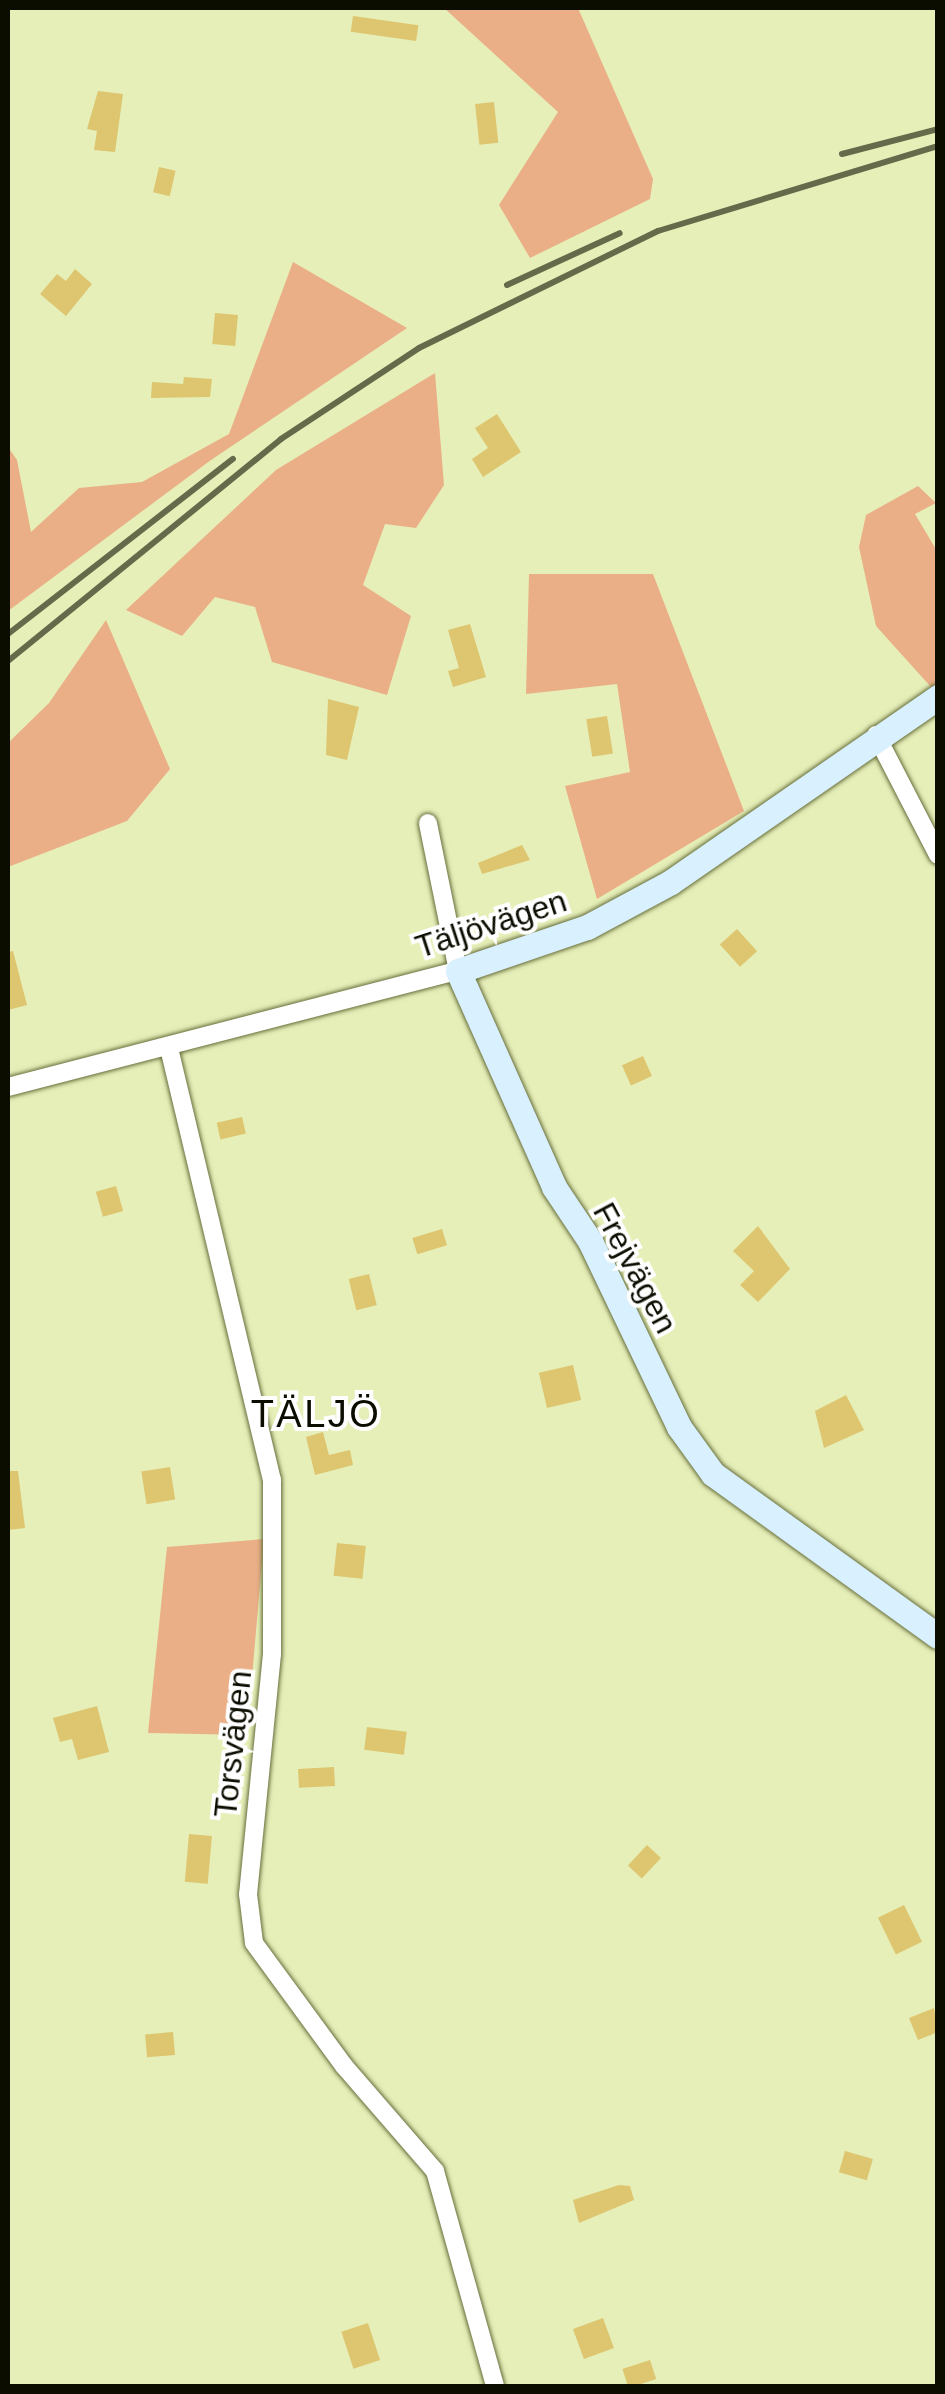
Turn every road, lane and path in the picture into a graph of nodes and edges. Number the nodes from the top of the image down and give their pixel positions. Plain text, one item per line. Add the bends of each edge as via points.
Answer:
1 (938, 696) edge
2 (876, 736) junction
3 (428, 823) dead end
4 (938, 855) edge
5 (458, 971) junction
6 (168, 1048) junction
7 (8, 1087) edge
8 (938, 1636) edge
9 (496, 2386) edge

1 - 2 street, Täljövägen
2 - 4 street
2 - 5 street, Täljövägen via 648,895 587,927
3 - 5 street, Frejvägen
5 - 6 street, Täljövägen
5 - 8 street, Frejvägen via 554,1187 702,1458 760,1512
6 - 7 street, Täljövägen
6 - 9 street, Torsvägen via 272,1480 272,1654 248,1894 254,1942 344,2066 435,2171

